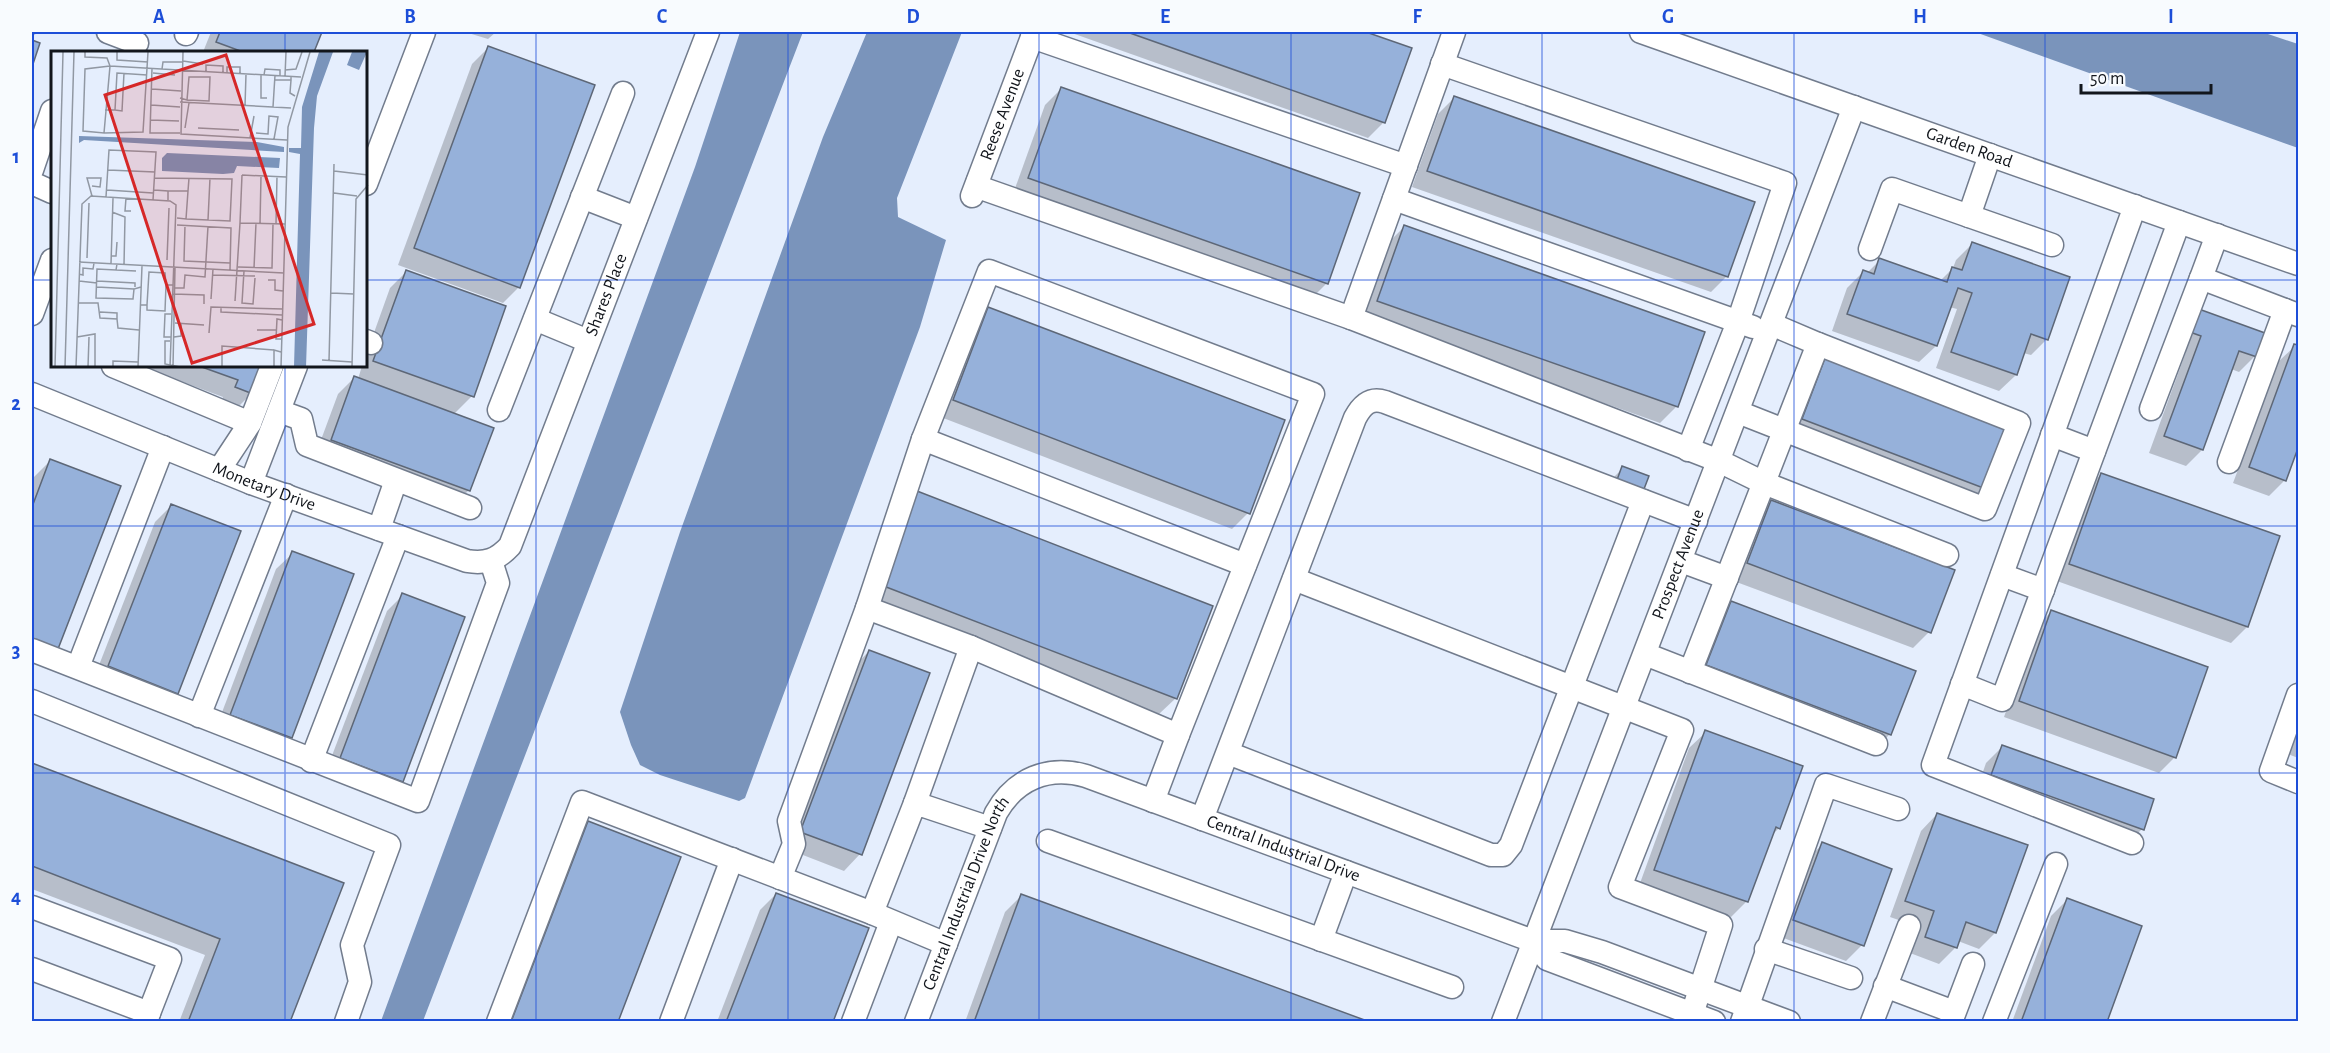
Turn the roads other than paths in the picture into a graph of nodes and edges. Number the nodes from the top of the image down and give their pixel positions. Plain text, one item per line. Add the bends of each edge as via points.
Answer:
1 (108, 32) edge
2 (424, 32) edge
3 (708, 32) edge
4 (1641, 32) edge
5 (1033, 34) edge
6 (1446, 34) edge
7 (137, 42) edge
8 (1442, 64) junction
9 (623, 93) dead end
10 (1854, 107) junction
11 (51, 114) edge
12 (1990, 155) junction
13 (1406, 166) junction
14 (32, 170) edge
15 (368, 179) edge
16 (32, 183) edge
17 (51, 192) edge
18 (582, 197) junction
19 (1394, 199) junction
20 (2135, 206) junction
21 (1968, 216) junction
22 (636, 218) junction
23 (2179, 222) junction
24 (2217, 235) junction
25 (2052, 245) dead end
26 (1870, 249) dead end
27 (51, 263) edge
28 (2298, 264) edge
29 (2201, 278) junction
30 (2292, 313) edge
31 (32, 314) edge
32 (1351, 318) junction
33 (535, 319) junction
34 (1738, 322) junction
35 (1770, 328) junction
36 (588, 341) junction
37 (1818, 344) junction
38 (118, 368) edge
39 (271, 368) edge
40 (295, 368) edge
41 (32, 394) edge
42 (2151, 409) dead end
43 (499, 410) dead end
44 (279, 411) junction
45 (1738, 411) junction
46 (250, 423) junction
47 (1785, 430) junction
48 (2052, 435) junction
49 (923, 439) junction
50 (163, 447) junction
51 (1688, 450) junction
52 (2094, 451) junction
53 (1719, 461) junction
54 (2229, 462) dead end
55 (219, 470) junction
56 (396, 480) junction
57 (251, 483) junction
58 (1764, 483) junction
59 (286, 495) junction
60 (1642, 501) junction
61 (470, 508) dead end
62 (1696, 521) junction
63 (388, 532) junction
64 (1947, 555) dead end
65 (496, 558) junction
66 (1681, 561) junction
67 (1245, 565) junction
68 (2002, 575) junction
69 (1727, 578) junction
70 (1294, 579) junction
71 (2043, 590) junction
72 (867, 608) junction
73 (971, 647) junction
74 (32, 650) edge
75 (1645, 654) junction
76 (78, 667) junction
77 (1690, 672) junction
78 (1962, 684) junction
79 (1571, 686) junction
80 (2298, 695) edge
81 (32, 701) edge
82 (1624, 708) junction
83 (199, 716) junction
84 (1178, 735) junction
85 (1876, 744) dead end
86 (1228, 753) junction
87 (312, 761) junction
88 (1032, 778) joint
89 (2298, 782) edge
90 (1153, 801) junction
91 (915, 803) junction
92 (1898, 809) dead end
93 (1202, 819) junction
94 (990, 828) junction
95 (1048, 841) dead end
96 (2132, 843) dead end
97 (732, 859) junction
98 (2056, 864) dead end
99 (1346, 872) junction
100 (780, 878) junction
101 (32, 907) edge
102 (882, 918) junction
103 (1909, 926) dead end
104 (1321, 940) junction
105 (1533, 941) junction
106 (946, 944) junction
107 (1766, 949) junction
108 (1973, 964) dead end
109 (32, 969) edge
110 (1851, 978) dead end
111 (1885, 986) junction
112 (1452, 987) dead end
113 (1700, 989) junction
114 (1665, 1013) edge
115 (1692, 1014) junction
116 (1744, 1014) edge
117 (147, 1017) edge
118 (1953, 1017) edge
119 (346, 1022) edge
120 (498, 1022) edge
121 (671, 1022) edge
122 (853, 1022) edge
123 (916, 1022) edge
124 (1503, 1022) edge
125 (1714, 1022) edge
126 (1790, 1022) edge
127 (1872, 1022) edge
128 (1995, 1022) edge

1 - 7 street
2 - 15 street
3 - 22 street, Shares Place
4 - 10 street, Garden Road
5 - 13 street
5 - 32 street, Reese Avenue via 975,190 981,188
6 - 8 street
8 - 13 street
8 - 34 street via 1785,183
9 - 18 street
10 - 12 street, Garden Road
10 - 35 street, Prospect Avenue
11 - 14 street
12 - 20 street, Garden Road
12 - 21 street
13 - 19 street
16 - 17 street
18 - 22 street
18 - 33 street
19 - 32 street
19 - 34 street
20 - 23 street, Garden Road
20 - 48 street
21 - 25 street
21 - 26 street via 1892,189
22 - 36 street, Shares Place
23 - 24 street, Garden Road
23 - 52 street
24 - 28 street, Garden Road
24 - 29 street
27 - 31 street
29 - 30 street
29 - 42 street
30 - 54 street
32 - 51 street
33 - 36 street
33 - 43 street
34 - 35 street
34 - 51 street
35 - 37 street
35 - 45 street, Prospect Avenue
36 - 65 street, Shares Place via 510,546
37 - 47 street
37 - 47 street via 2019,423 1985,509
38 - 46 street
39 - 46 street
40 - 44 street
41 - 50 street, Monetary Drive
44 - 56 street via 301,419 307,446
44 - 57 street
45 - 47 street
45 - 53 street, Prospect Avenue
46 - 55 street
47 - 58 street
48 - 52 street
48 - 68 street
49 - 67 street
49 - 67 street via 989,271 1312,394
49 - 72 street
50 - 55 street, Monetary Drive
50 - 76 street
51 - 53 street
52 - 71 street
53 - 58 street
53 - 62 street, Prospect Avenue
55 - 57 street, Monetary Drive
56 - 61 street
56 - 63 street
57 - 59 street, Monetary Drive
58 - 64 street
58 - 69 street
59 - 63 street, Monetary Drive
59 - 83 street
60 - 62 street
60 - 70 street via 1385,402 1370,401 1355,418
60 - 79 street
62 - 66 street, Prospect Avenue
63 - 65 street, Monetary Drive via 467,561 479,563
63 - 87 street
65 - 87 street via 498,583 418,801
66 - 69 street
66 - 75 street, Prospect Avenue
67 - 84 street
68 - 71 street
68 - 78 street
69 - 77 street
70 - 79 street
70 - 86 street
71 - 78 street via 2002,700
72 - 73 street
72 - 100 street via 789,821 794,844
73 - 84 street
73 - 91 street
74 - 76 street
75 - 77 street
75 - 82 street, Prospect Avenue
76 - 83 street
77 - 85 street
78 - 96 street via 1933,765
79 - 82 street
79 - 86 street via 1511,845 1507,852 1497,856
80 - 89 street via 2271,771
81 - 119 street via 389,845 352,945 360,982
82 - 105 street, Prospect Avenue
82 - 113 street via 1682,730 1620,887 1721,925
83 - 87 street
84 - 90 street
86 - 93 street
88 - 90 street, Central Industrial Drive via 1074,772
88 - 94 street, Central Industrial Drive North via 1003,802
90 - 93 street, Central Industrial Drive
91 - 94 street
91 - 102 street
92 - 107 street via 1826,785
93 - 99 street, Central Industrial Drive
94 - 106 street, Central Industrial Drive North
95 - 104 street
97 - 100 street
97 - 120 street via 582,802
97 - 121 street
98 - 128 street
99 - 104 street
99 - 105 street, Central Industrial Drive
100 - 102 street
101 - 117 street via 170,959
102 - 106 street
102 - 122 street
103 - 111 street
104 - 112 street
105 - 113 street, Central Industrial Drive via 1565,941
105 - 114 street, Central Industrial Drive via 1547,959
105 - 124 street, Prospect Avenue
106 - 123 street, Central Industrial Drive North
107 - 110 street
107 - 116 street
108 - 118 street
109 - 117 street
111 - 118 street
111 - 127 street
113 - 115 street
113 - 116 street, Central Industrial Drive
114 - 115 street, Central Industrial Drive
115 - 125 street, Central Industrial Drive
116 - 126 street, Central Industrial Drive

